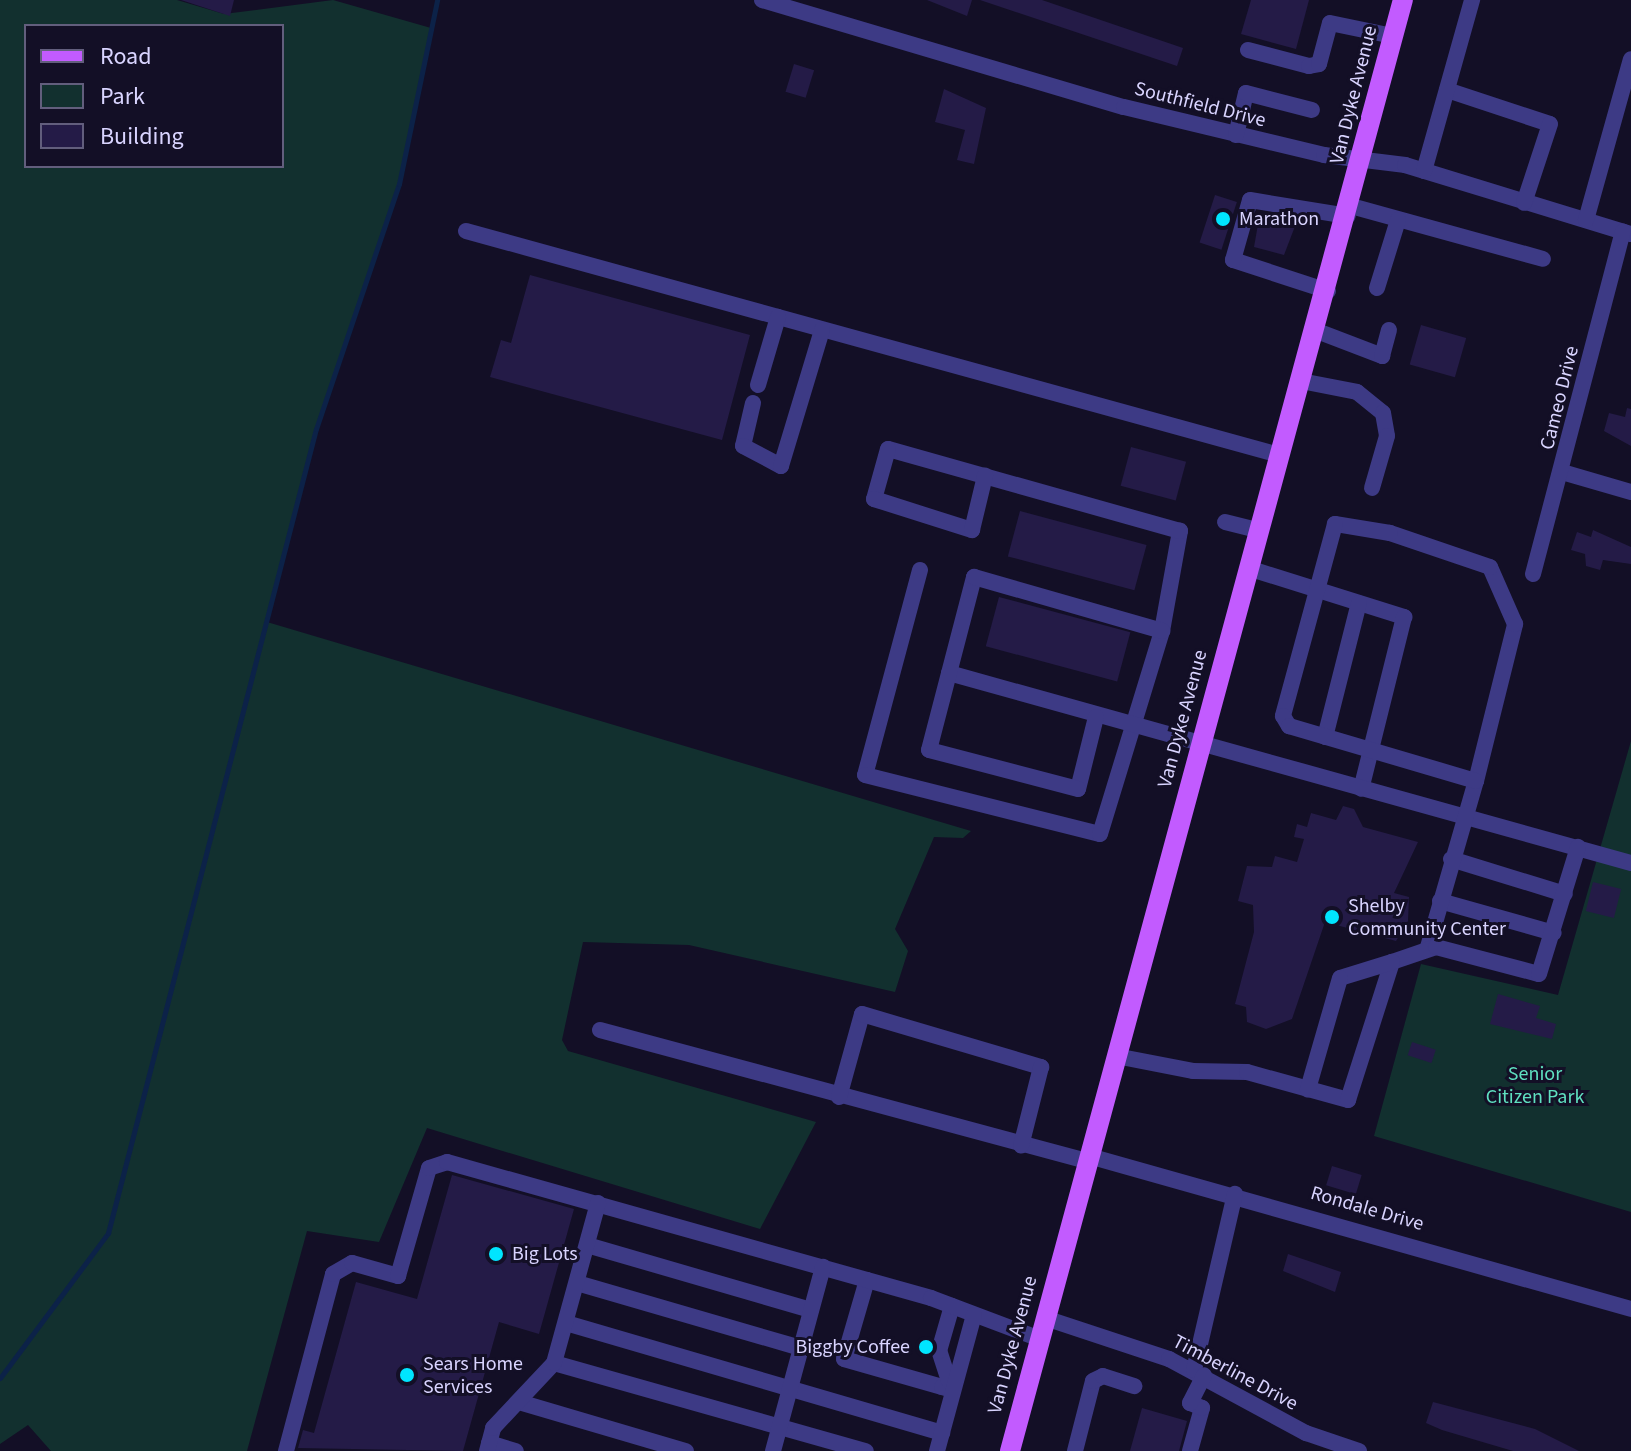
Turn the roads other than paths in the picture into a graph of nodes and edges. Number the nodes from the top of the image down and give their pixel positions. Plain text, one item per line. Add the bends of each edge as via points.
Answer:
1 (762, 0) edge
2 (1403, 0) edge
3 (1472, 0) edge
4 (1393, 36) junction
5 (1248, 50) dead end
6 (1631, 59) edge
7 (1447, 90) junction
8 (1312, 110) dead end
9 (1236, 135) junction
10 (1364, 158) junction
11 (1424, 171) junction
12 (1524, 203) junction
13 (1350, 211) junction
14 (1398, 220) junction
15 (1586, 220) junction
16 (466, 231) dead end
17 (1627, 233) edge
18 (1543, 259) dead end
19 (1377, 288) dead end
20 (1328, 291) junction
21 (778, 317) junction
22 (822, 330) junction
23 (1389, 330) dead end
24 (1317, 331) junction
25 (1301, 381) junction
26 (758, 385) dead end
27 (753, 403) dead end
28 (1279, 455) junction
29 (1562, 472) junction
30 (985, 476) junction
31 (1372, 488) dead end
32 (1631, 492) edge
33 (1225, 522) dead end
34 (1258, 530) junction
35 (1248, 568) junction
36 (920, 570) dead end
37 (1533, 574) dead end
38 (1316, 590) junction
39 (1359, 603) junction
40 (1162, 631) junction
41 (949, 673) junction
42 (1096, 717) junction
43 (1135, 728) junction
44 (1325, 737) junction
45 (1202, 749) junction
46 (1371, 749) junction
47 (1476, 781) junction
48 (1361, 789) junction
49 (1462, 815) junction
50 (1578, 847) junction
51 (1451, 859) junction
52 (1631, 863) edge
53 (1565, 894) junction
54 (1440, 901) junction
55 (1554, 933) junction
56 (1428, 947) junction
57 (1392, 962) junction
58 (600, 1030) dead end
59 (1116, 1056) junction
60 (1308, 1089) junction
61 (839, 1097) junction
62 (1021, 1146) junction
63 (1088, 1158) junction
64 (1235, 1194) junction
65 (598, 1203) junction
66 (587, 1245) junction
67 (823, 1267) junction
68 (867, 1280) junction
69 (577, 1283) junction
70 (952, 1306) junction
71 (1631, 1309) edge
72 (811, 1310) junction
73 (974, 1315) junction
74 (1045, 1318) junction
75 (566, 1323) junction
76 (1040, 1339) junction
77 (801, 1348) junction
78 (554, 1363) junction
79 (1199, 1373) junction
80 (1134, 1386) dead end
81 (948, 1389) junction
82 (789, 1390) junction
83 (519, 1402) junction
84 (780, 1426) junction
85 (942, 1433) junction
86 (1306, 1433) junction
87 (488, 1447) edge
88 (286, 1451) edge
89 (516, 1451) edge
90 (686, 1451) edge
91 (773, 1451) edge
92 (866, 1451) edge
93 (937, 1451) edge
94 (1010, 1451) edge
95 (1075, 1451) edge
96 (1190, 1451) edge
97 (1306, 1451) edge
98 (1359, 1451) edge

1 - 9 street, Southfield Drive
2 - 4 main road, Van Dyke Avenue
3 - 7 street
4 - 5 street via 1330,23 1319,64 1309,66
4 - 10 main road, Van Dyke Avenue
6 - 15 street
7 - 11 street
7 - 12 street via 1550,124
8 - 9 street via 1246,93
9 - 10 street, Southfield Drive
10 - 11 street, Southfield Drive
10 - 13 main road, Van Dyke Avenue
11 - 12 street, Southfield Drive
12 - 15 street, Southfield Drive
13 - 14 street
13 - 20 main road, Van Dyke Avenue
13 - 20 street via 1250,200 1233,260
14 - 18 street
14 - 19 street
15 - 17 street, Southfield Drive
16 - 21 street
17 - 29 street, Cameo Drive
20 - 24 main road, Van Dyke Avenue
21 - 22 street
21 - 26 street
22 - 27 street via 781,466 743,446
22 - 28 street
23 - 24 street via 1382,356
24 - 25 main road, Van Dyke Avenue
25 - 28 main road, Van Dyke Avenue
25 - 31 street via 1357,392 1383,413 1387,436
28 - 34 main road, Van Dyke Avenue
29 - 32 street
29 - 37 street, Cameo Drive
30 - 30 street via 888,449 874,499 972,530
30 - 40 street via 1180,531
33 - 34 street
34 - 35 main road, Van Dyke Avenue
35 - 38 street
35 - 45 main road, Van Dyke Avenue
36 - 43 street via 865,775 1100,834
38 - 39 street
38 - 44 street via 1283,716 1289,726
38 - 47 street via 1335,524 1344,520 1490,567 1515,624
39 - 44 street
39 - 46 street via 1404,617
40 - 41 street via 974,577
40 - 43 street
41 - 42 street
41 - 42 street via 929,750 1078,789
42 - 43 street
43 - 45 street
44 - 46 street
45 - 48 street
45 - 59 main road, Van Dyke Avenue
46 - 47 street
46 - 48 street
47 - 49 street
48 - 49 street
49 - 50 street
49 - 51 street
50 - 52 street
50 - 53 street
51 - 53 street
51 - 54 street
53 - 55 street
54 - 55 street
54 - 56 street
55 - 56 street via 1539,974
56 - 57 street
57 - 60 street via 1348,969 1340,978
57 - 60 street via 1356,1091 1348,1100
58 - 61 street, Rondale Drive
59 - 60 street via 1193,1071 1247,1072
59 - 63 main road, Van Dyke Avenue
61 - 62 street, Rondale Drive
61 - 62 street via 862,1014 1041,1067
62 - 63 street, Rondale Drive
63 - 64 street, Rondale Drive
63 - 74 main road, Van Dyke Avenue
64 - 71 street, Rondale Drive
64 - 79 street
65 - 66 street
65 - 67 street
65 - 88 street via 447,1162 429,1168 398,1276 352,1263 333,1274
66 - 69 street
66 - 72 street
67 - 68 street
67 - 72 street
68 - 70 street
68 - 81 street via 844,1359
69 - 75 street
69 - 77 street
70 - 73 street
70 - 81 street via 939,1351
72 - 77 street
73 - 76 street
73 - 81 street
74 - 76 main road, Van Dyke Avenue
74 - 79 street, Timberline Drive
75 - 78 street
75 - 82 street
76 - 94 main road, Van Dyke Avenue
77 - 82 street
78 - 83 street
78 - 84 street
79 - 86 street, Timberline Drive
79 - 96 street via 1190,1403 1202,1408
80 - 95 street via 1103,1376 1093,1381
81 - 85 street
82 - 84 street
82 - 85 street
83 - 87 street
83 - 90 street
84 - 91 street
84 - 92 street
85 - 93 street
86 - 97 street
86 - 98 street, Timberline Drive
87 - 89 street

